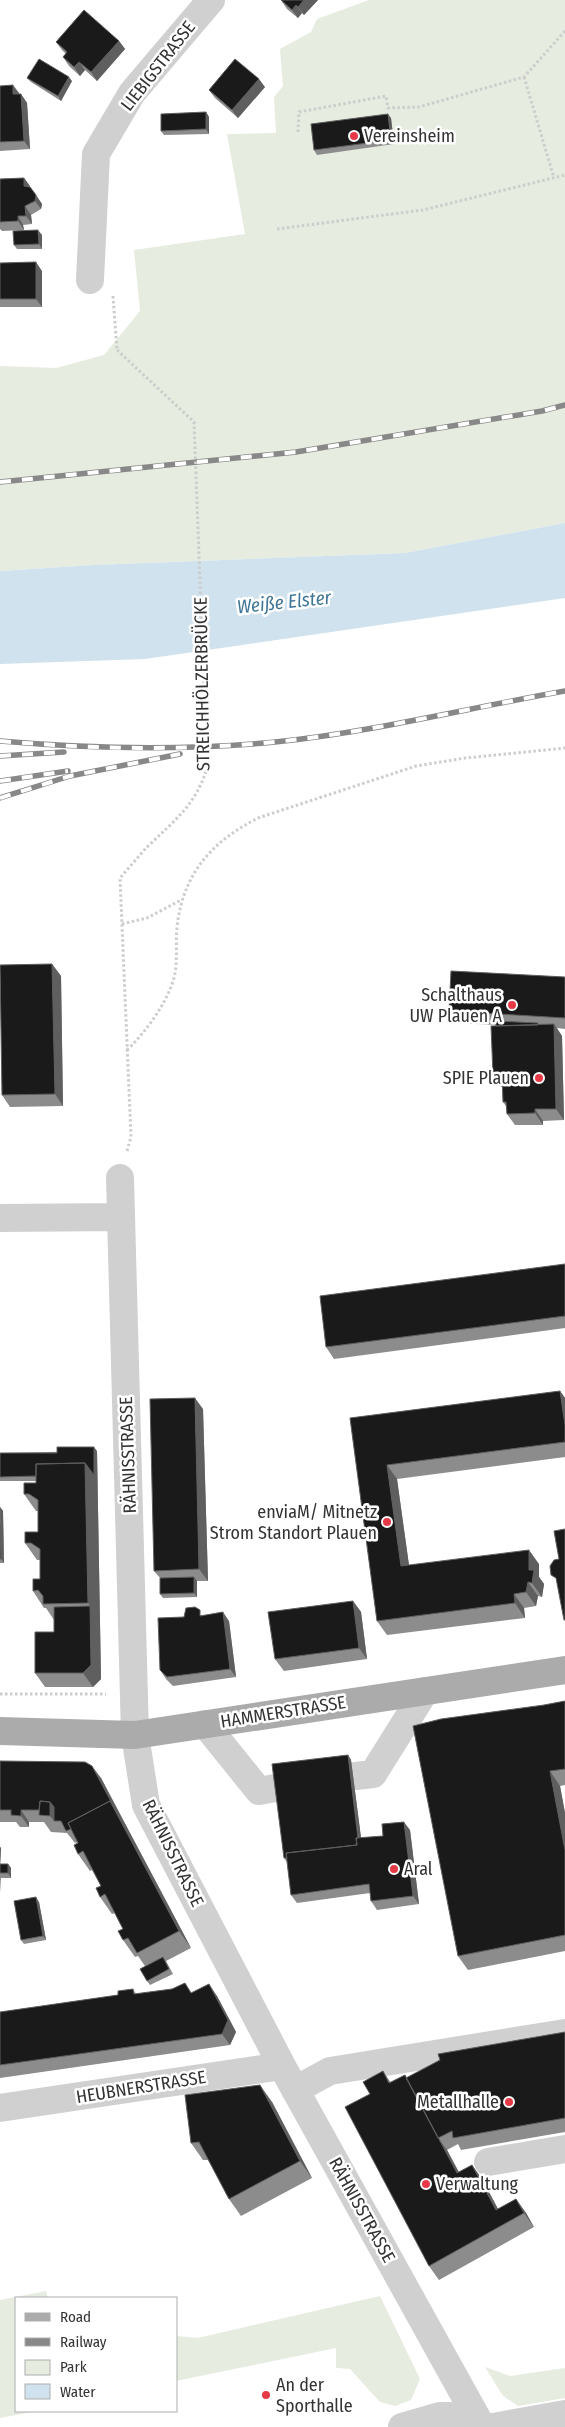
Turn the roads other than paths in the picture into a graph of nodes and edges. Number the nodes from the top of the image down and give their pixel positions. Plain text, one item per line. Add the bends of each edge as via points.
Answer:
1 (211, 0) edge
2 (90, 280) road end
3 (120, 1178) road end
4 (121, 1216) junction
5 (0, 1218) edge
6 (565, 1670) edge
7 (425, 1691) junction
8 (205, 1724) junction
9 (0, 1731) edge
10 (135, 1735) junction
11 (356, 1776) dead end
12 (275, 1788) edge
13 (565, 2032) edge
14 (282, 2066) junction
15 (295, 2090) junction
16 (0, 2108) edge
17 (565, 2149) edge
18 (488, 2162) dead end
19 (565, 2414) edge
20 (402, 2427) edge
21 (480, 2427) edge
22 (493, 2427) edge

1 - 2 street, LIEBIGSTRASSE via 132,93 96,154
3 - 4 street, RÄHNISSTRASSE
4 - 5 street
4 - 10 street, RÄHNISSTRASSE
6 - 7 main road, HAMMERSTRASSE
7 - 8 main road, HAMMERSTRASSE
7 - 11 street via 372,1774
8 - 10 main road, HAMMERSTRASSE
8 - 12 street via 260,1791
9 - 10 main road, HAMMERSTRASSE
10 - 14 street, RÄHNISSTRASSE via 146,1805
13 - 15 street via 330,2071
14 - 15 street, RÄHNISSTRASSE
14 - 16 street, HEUBNERSTRASSE
15 - 21 street, RÄHNISSTRASSE
17 - 18 street
19 - 22 street
20 - 21 street via 440,2416 456,2416

